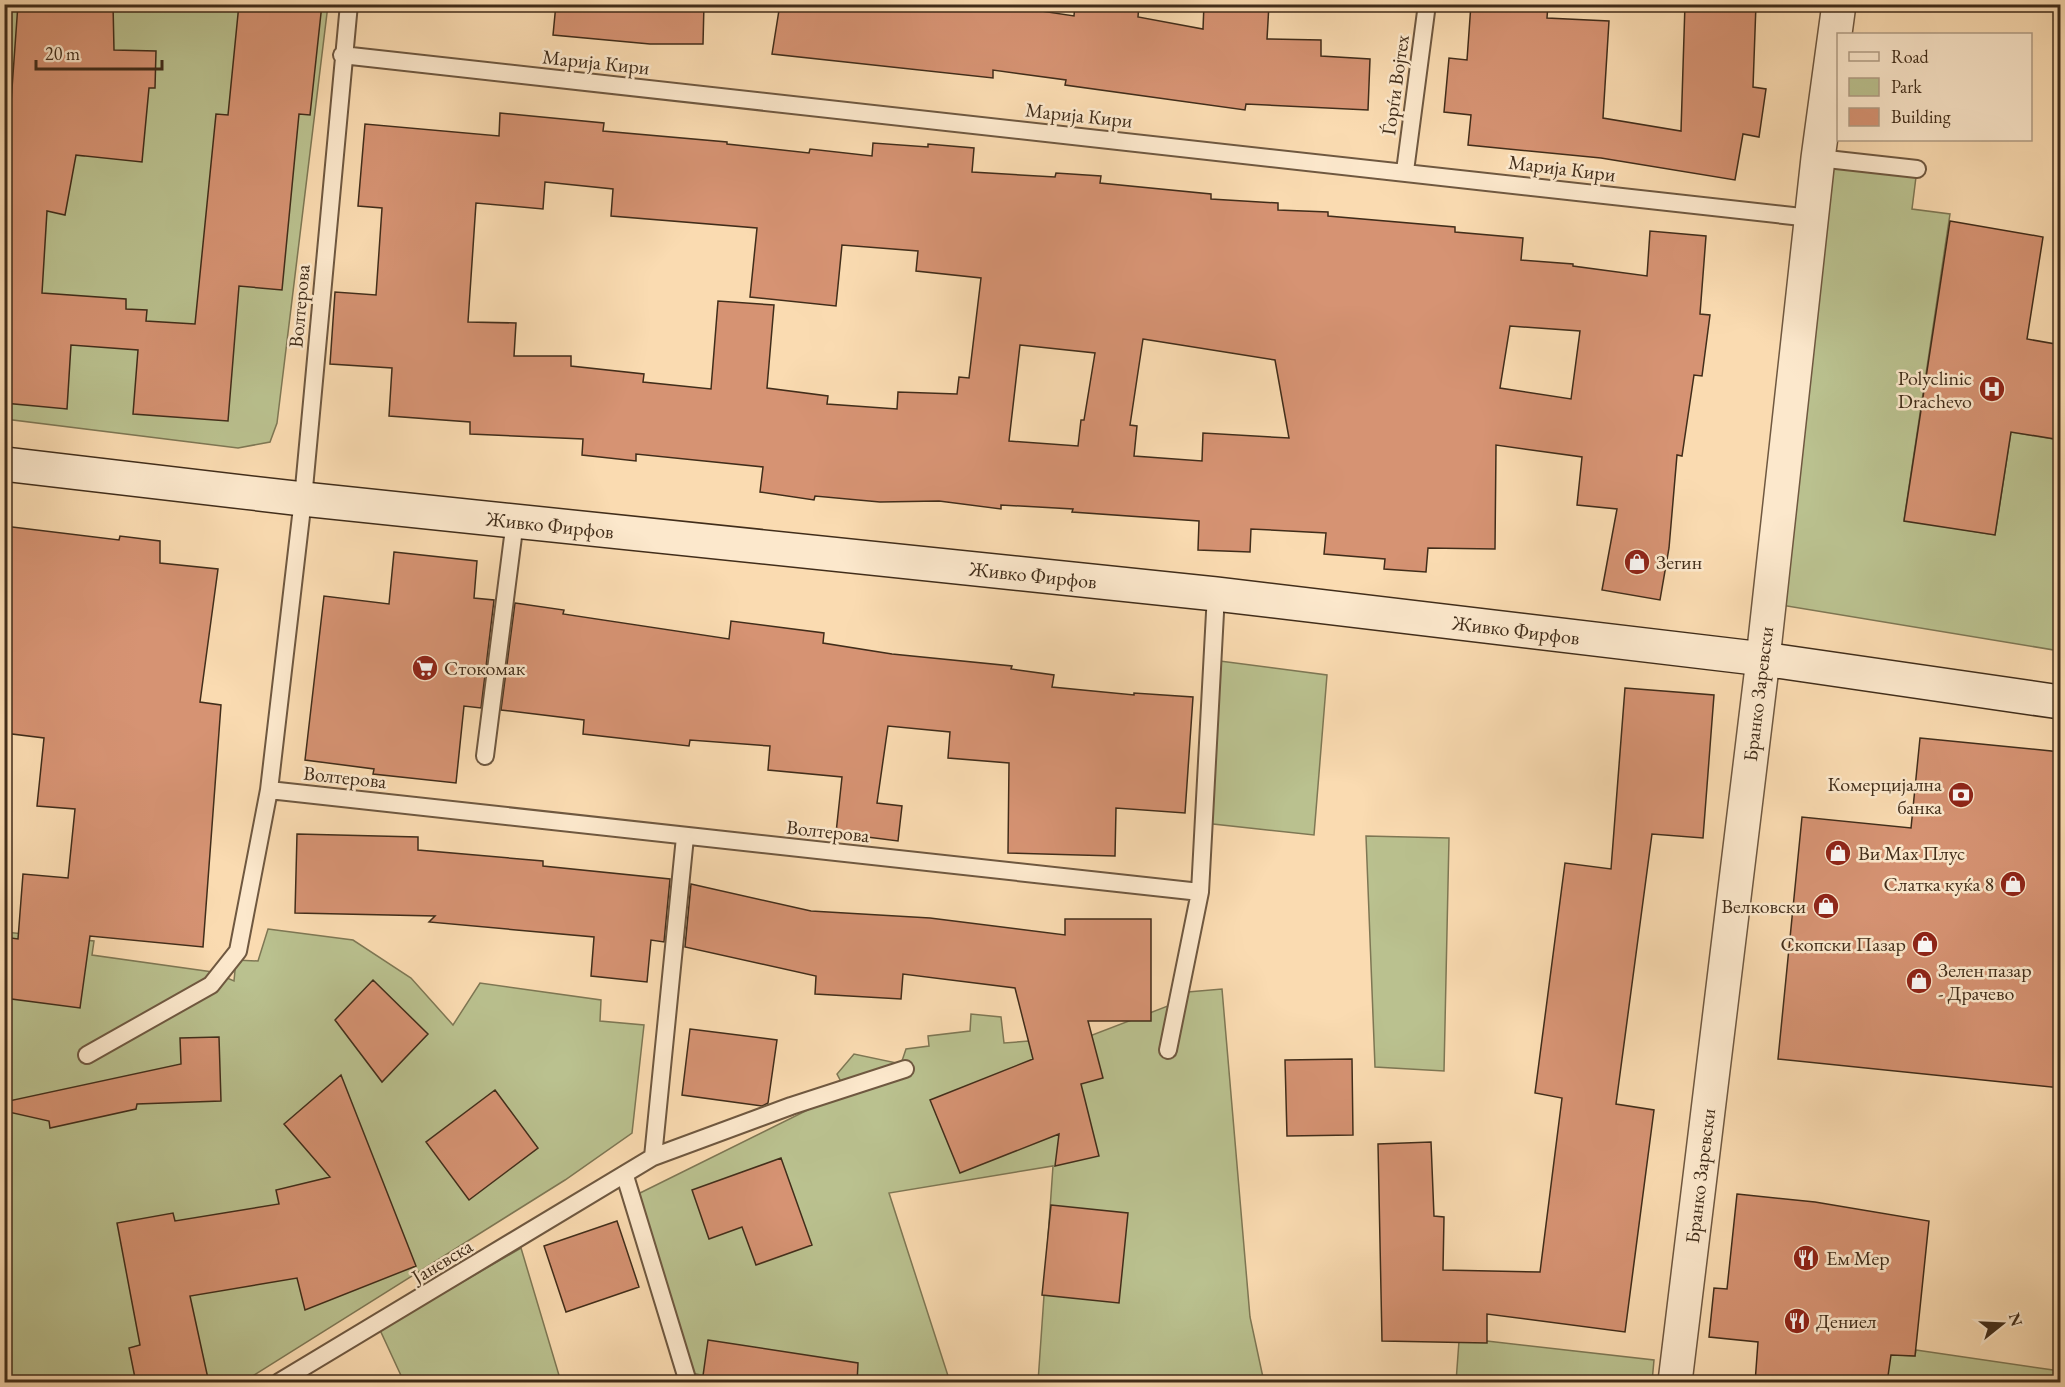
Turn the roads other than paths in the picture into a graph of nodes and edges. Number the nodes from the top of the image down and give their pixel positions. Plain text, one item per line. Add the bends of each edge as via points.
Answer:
1 (349, 4) edge
2 (1427, 4) edge
3 (1839, 4) edge
4 (342, 55) junction
5 (1818, 158) junction
6 (1917, 168) dead end
7 (1405, 171) junction
8 (1811, 218) junction
9 (4, 464) edge
10 (303, 499) junction
11 (515, 521) junction
12 (1216, 594) junction
13 (1763, 659) junction
14 (2061, 702) edge
15 (485, 756) dead end
16 (269, 790) junction
17 (686, 837) junction
18 (1200, 892) junction
19 (1168, 1050) dead end
20 (87, 1055) dead end
21 (905, 1069) dead end
22 (652, 1157) junction
23 (626, 1176) junction
24 (279, 1383) edge
25 (688, 1383) edge
26 (1675, 1383) edge

1 - 4 lane, Волтерова
2 - 7 lane, Ѓорѓи Војтех
3 - 5 street, Бранко Заревски
4 - 7 lane, Марија Кири
4 - 10 lane, Волтерова
5 - 6 lane
5 - 8 street, Бранко Заревски
7 - 8 lane, Марија Кири
8 - 13 street, Бранко Заревски
9 - 10 street, Живко Фирфов
10 - 11 street, Живко Фирфов
10 - 16 lane, Волтерова
11 - 12 street, Живко Фирфов
11 - 15 lane
12 - 13 street, Живко Фирфов
12 - 18 lane
13 - 14 street, Живко Фирфов
13 - 26 street, Бранко Заревски
16 - 17 lane, Волтерова
16 - 20 lane via 238,951 211,985
17 - 18 lane, Волтерова
17 - 22 lane
18 - 19 lane
21 - 22 lane, Јаневска
22 - 23 lane, Јаневска
23 - 24 lane, Јаневска
23 - 25 lane

